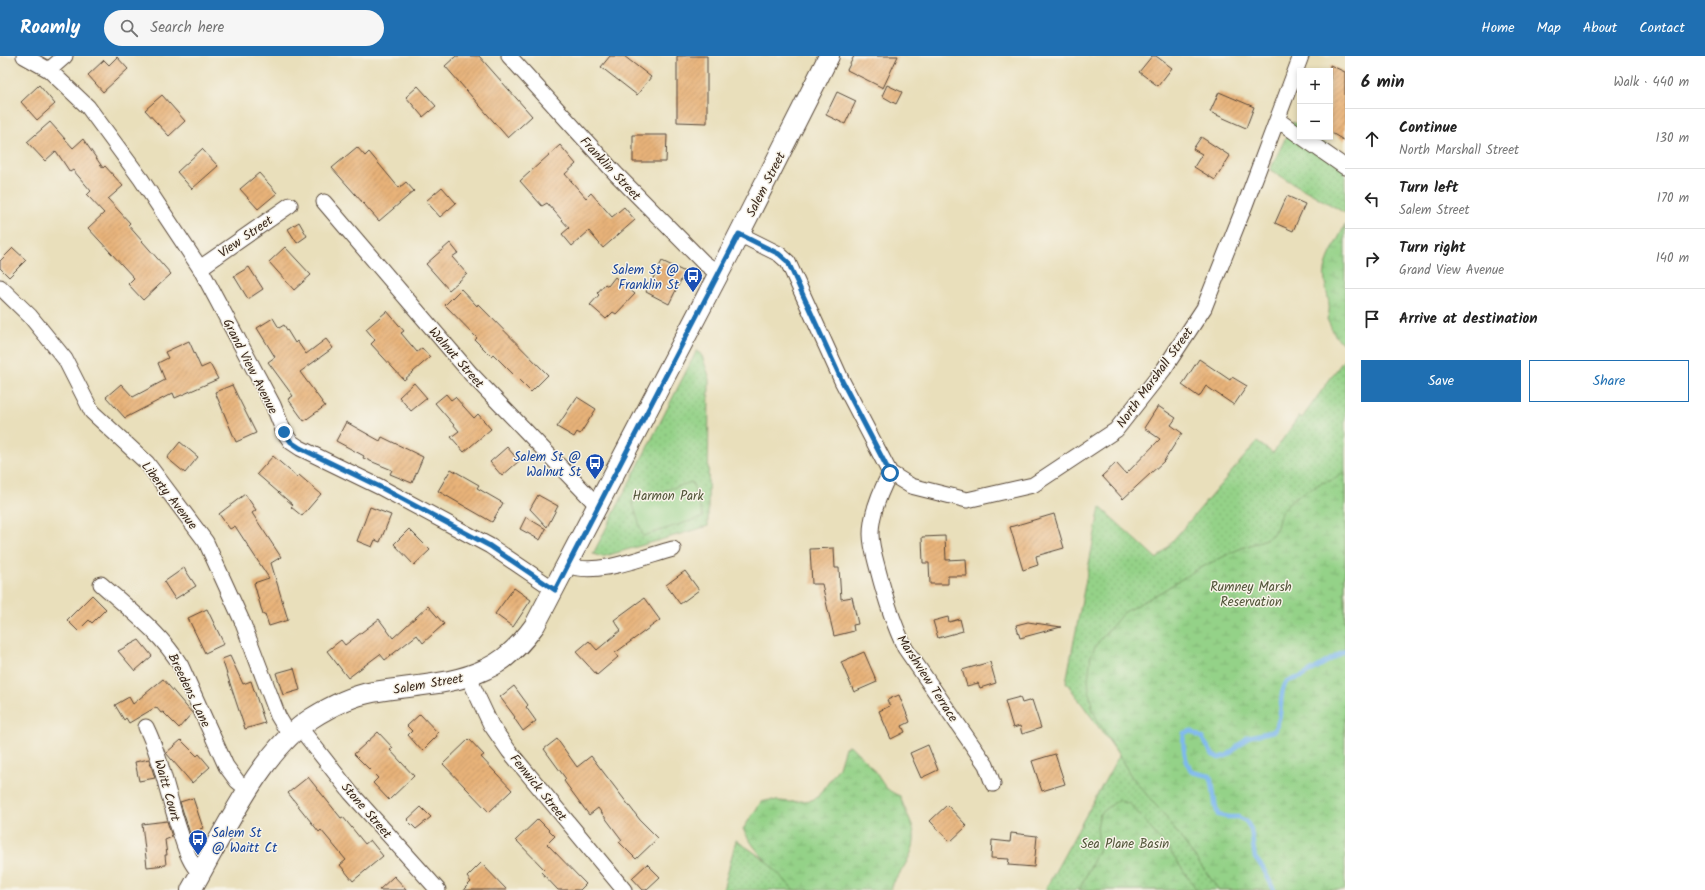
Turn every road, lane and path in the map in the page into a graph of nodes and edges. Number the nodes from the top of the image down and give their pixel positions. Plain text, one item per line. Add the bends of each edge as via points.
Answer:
1 (24, 56) edge
2 (65, 56) edge
3 (509, 56) edge
4 (829, 56) edge
5 (1301, 56) edge
6 (49, 70) junction
7 (1279, 117) junction
8 (1297, 133) edge
9 (1307, 140) edge
10 (1345, 167) edge
11 (324, 202) dead end
12 (290, 205) dead end
13 (739, 234) junction
14 (200, 268) junction
15 (718, 274) junction
16 (0, 287) edge
17 (890, 473) junction
18 (598, 506) junction
19 (673, 549) dead end
20 (567, 566) junction
21 (101, 584) dead end
22 (555, 590) junction
23 (468, 676) junction
24 (146, 727) dead end
25 (295, 732) junction
26 (993, 784) dead end
27 (248, 790) junction
28 (196, 882) edge
29 (438, 890) edge
30 (624, 890) edge

1 - 6 street, Grand View Avenue
2 - 6 street
3 - 15 street, Franklin Street via 616,174
4 - 13 main road, Salem Street
5 - 7 street, North Marshall Street
6 - 14 street, Grand View Avenue via 88,107 141,179
7 - 8 street
7 - 17 street, North Marshall Street via 1204,308 1164,369 1116,430 1033,485 967,500 911,486
9 - 10 street
11 - 18 street, Walnut Street via 470,374
12 - 14 street, View Street
13 - 15 main road, Salem Street
13 - 17 street via 779,254 788,262 842,381
14 - 22 street, Grand View Avenue via 291,442 490,546
15 - 18 main road, Salem Street
16 - 25 street, Liberty Avenue via 30,316 65,359 92,412 147,463 206,542 242,621 278,716
17 - 26 street, Marshview Terrace via 881,490 871,532 872,546 887,603 905,648 986,765
18 - 20 main road, Salem Street
19 - 20 street via 598,569 583,570
20 - 22 main road, Salem Street
21 - 27 street, Breedens Lane via 171,650 181,666 226,766 237,781
22 - 23 main road, Salem Street via 538,621 520,644 496,664
23 - 25 main road, Salem Street via 360,695 335,705
23 - 30 street, Fenwick Street via 491,725 509,750
24 - 28 street, Waitt Court via 155,744 188,857 195,868
25 - 27 main road, Salem Street via 264,767
25 - 29 street, Stone Street
27 - 28 main road, Salem Street

